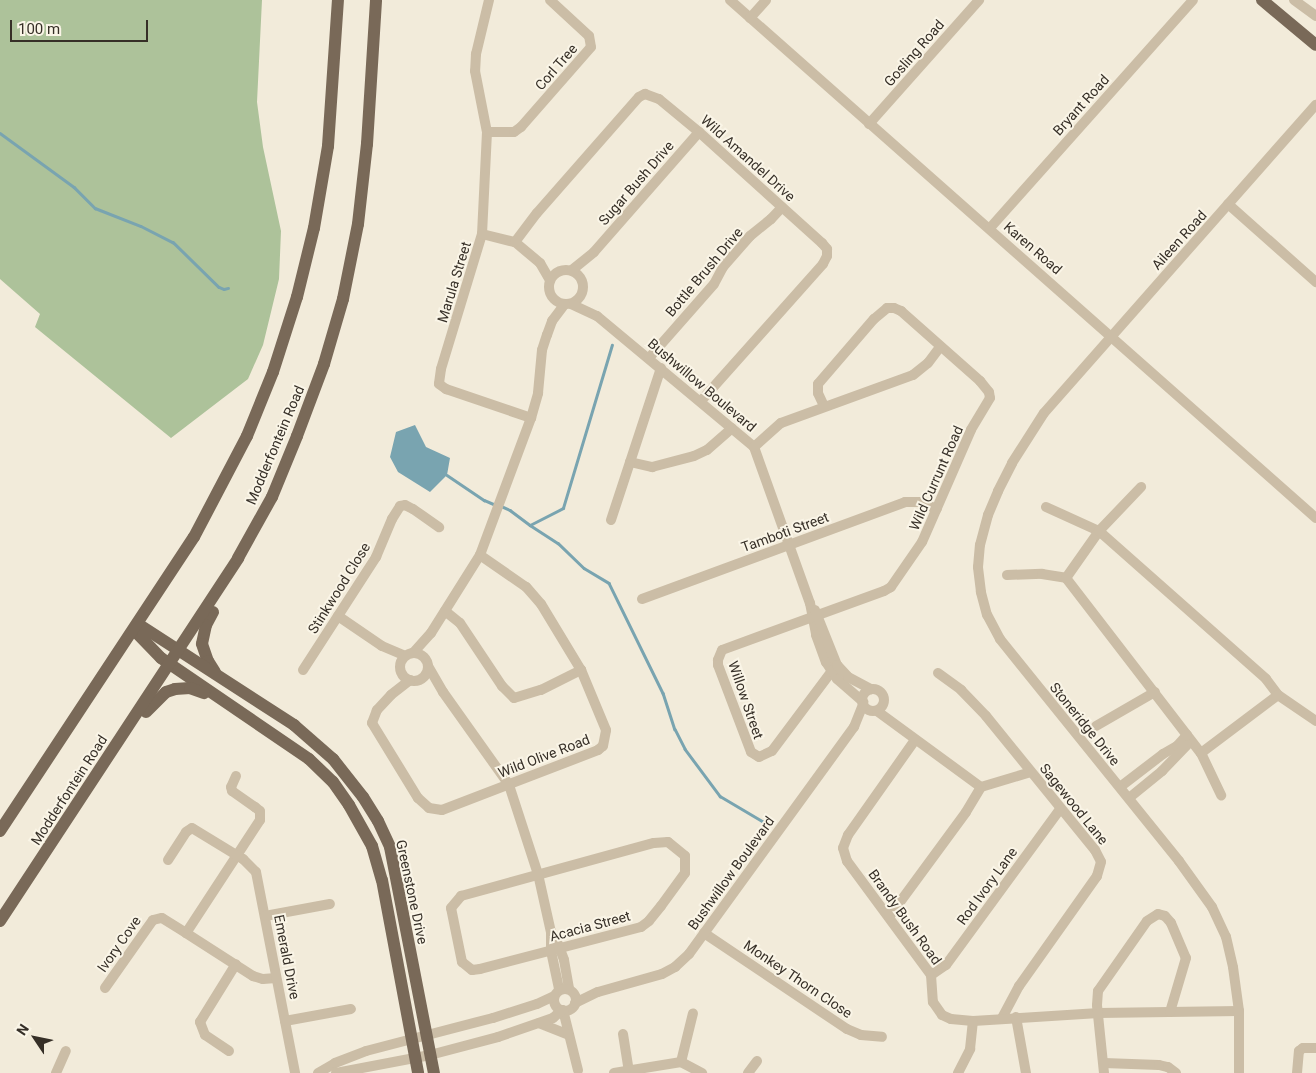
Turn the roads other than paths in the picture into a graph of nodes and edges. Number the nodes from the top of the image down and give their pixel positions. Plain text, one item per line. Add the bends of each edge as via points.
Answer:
1 (338, 0) edge
2 (376, 0) edge
3 (489, 0) edge
4 (550, 0) edge
5 (730, 0) edge
6 (766, 0) edge
7 (979, 0) edge
8 (1193, 0) edge
9 (1262, 0) edge
10 (1294, 0) edge
11 (1316, 16) edge
12 (750, 18) junction
13 (1316, 45) edge
14 (1316, 105) edge
15 (870, 124) junction
16 (487, 132) junction
17 (699, 132) junction
18 (1228, 204) junction
19 (782, 207) junction
20 (990, 228) junction
21 (482, 234) junction
22 (515, 242) junction
23 (540, 263) junction
24 (572, 273) junction
25 (550, 280) junction
26 (1316, 282) edge
27 (582, 293) junction
28 (552, 296) junction
29 (568, 304) junction
30 (597, 316) junction
31 (552, 321) junction
32 (1111, 336) junction
33 (940, 347) junction
34 (649, 358) junction
35 (661, 368) junction
36 (1061, 392) joint
37 (701, 401) junction
38 (824, 406) junction
39 (531, 418) junction
40 (732, 428) junction
41 (754, 447) junction
42 (630, 462) junction
43 (1141, 487) dead end
44 (1046, 507) dead end
45 (937, 509) junction
46 (1316, 518) edge
47 (611, 520) dead end
48 (439, 527) dead end
49 (1098, 531) junction
50 (790, 545) junction
51 (480, 555) junction
52 (238, 558) junction
53 (1007, 575) dead end
54 (1066, 578) junction
55 (642, 598) dead end
56 (445, 611) junction
57 (338, 616) junction
58 (815, 616) junction
59 (136, 627) junction
60 (431, 633) junction
61 (382, 646) junction
62 (179, 651) junction
63 (409, 654) junction
64 (426, 662) junction
65 (169, 664) junction
66 (400, 669) junction
67 (834, 669) junction
68 (303, 670) dead end
69 (581, 670) junction
70 (938, 673) dead end
71 (216, 674) junction
72 (422, 678) junction
73 (410, 680) junction
74 (871, 690) junction
75 (443, 692) junction
76 (1155, 692) junction
77 (391, 695) junction
78 (1278, 695) junction
79 (224, 701) junction
80 (872, 706) junction
81 (1316, 721) edge
82 (1096, 726) dead end
83 (1189, 738) junction
84 (916, 740) junction
85 (1201, 753) junction
86 (1031, 772) junction
87 (236, 776) dead end
88 (509, 785) junction
89 (981, 787) junction
90 (1120, 787) junction
91 (1221, 795) dead end
92 (1129, 798) junction
93 (1060, 809) junction
94 (71, 815) junction
95 (0, 831) edge
96 (236, 855) junction
97 (168, 860) dead end
98 (538, 874) junction
99 (330, 904) dead end
100 (265, 916) junction
101 (889, 917) junction
102 (0, 921) edge
103 (186, 933) junction
104 (704, 933) junction
105 (556, 950) junction
106 (236, 964) junction
107 (931, 976) junction
108 (276, 978) junction
109 (105, 988) dead end
110 (563, 992) junction
111 (598, 992) junction
112 (574, 1004) junction
113 (351, 1009) dead end
114 (562, 1010) junction
115 (1239, 1011) junction
116 (1175, 1012) junction
117 (693, 1013) dead end
118 (1099, 1013) junction
119 (1016, 1017) junction
120 (1002, 1018) junction
121 (285, 1021) junction
122 (973, 1021) junction
123 (539, 1023) junction
124 (623, 1034) dead end
125 (427, 1037) junction
126 (570, 1037) junction
127 (882, 1037) dead end
128 (411, 1040) junction
129 (1316, 1048) edge
130 (66, 1050) dead end
131 (229, 1052) dead end
132 (430, 1055) junction
133 (415, 1057) junction
134 (757, 1061) dead end
135 (680, 1062) junction
136 (1104, 1068) edge
137 (629, 1071) junction
138 (578, 1072) edge
139 (56, 1073) edge
140 (295, 1073) edge
141 (318, 1073) edge
142 (336, 1073) edge
143 (418, 1073) edge
144 (434, 1073) edge
145 (614, 1073) edge
146 (702, 1073) edge
147 (748, 1073) edge
148 (958, 1073) edge
149 (1026, 1073) edge
150 (1176, 1073) edge
151 (1239, 1073) edge
152 (1297, 1073) edge

1 - 59 main road via 328,146 314,228 279,353 247,436 220,490
2 - 52 main road, Modderfontein Road via 368,144 358,224 343,299 298,436 272,497
3 - 16 street, Marula Street via 477,40 476,63
4 - 16 street, Corl Tree via 590,36 591,47 521,128 514,132
5 - 12 street, Karen Road
6 - 12 street
7 - 15 street, Gosling Road
8 - 20 street, Bryant Road
9 - 13 main road
10 - 11 street
12 - 15 street, Karen Road
14 - 18 street, Aileen Road
15 - 20 street, Karen Road
16 - 21 street, Marula Street
17 - 19 street, Wild Amandel Drive
17 - 22 street, Wild Amandel Drive via 659,99 646,94 639,97
17 - 24 street, Sugar Bush Drive
18 - 26 street
18 - 32 street, Aileen Road
19 - 34 street, Bottle Brush Drive via 750,236 723,267 714,284
19 - 37 street, Wild Amandel Drive via 822,242 827,249 824,264
20 - 32 street, Karen Road
21 - 22 street
21 - 39 street, Marula Street via 439,384
22 - 23 street
23 - 24 street
23 - 25 street
24 - 25 street via 553,276
24 - 27 street via 583,282
25 - 28 street
27 - 29 street
27 - 30 street, Bushwillow Boulevard
28 - 29 street via 560,303
28 - 31 street
29 - 30 street, Bushwillow Boulevard
29 - 31 street
30 - 34 street, Bushwillow Boulevard
31 - 39 street via 542,350 538,393
32 - 36 street, Aileen Road
32 - 46 street, Karen Road
33 - 38 street via 914,375
33 - 38 street via 901,312 887,308 818,384
33 - 45 street, Wild Currunt Road via 986,387 990,398 970,430
34 - 35 street, Bushwillow Boulevard
35 - 37 street, Bushwillow Boulevard
35 - 42 street
36 - 90 street, Stoneridge Drive via 1012,463 988,515 979,559 981,592 987,615 1000,639
37 - 40 street, Bushwillow Boulevard
38 - 41 street via 781,423
39 - 51 street
40 - 41 street, Bushwillow Boulevard
40 - 42 street via 708,450 694,456 652,467
41 - 50 street, Bushwillow Boulevard
42 - 47 street
43 - 49 street
44 - 49 street
45 - 50 street, Tamboti Street via 919,502 905,502
45 - 58 street, Wild Currunt Road via 922,542 891,586
48 - 57 street, Stinkwood Close via 405,505 400,506 376,557
49 - 54 street
49 - 78 street via 1266,679
50 - 55 street, Tamboti Street
50 - 58 street, Bushwillow Boulevard
51 - 56 street
51 - 69 street, Wild Olive Road via 533,594
52 - 62 main road, Modderfontein Road
52 - 71 main road via 202,636 204,653
53 - 54 street via 1042,574
54 - 76 street
56 - 60 street
56 - 69 street via 460,623 502,686 514,698 541,690
57 - 61 street
57 - 68 street, Stinkwood Close
58 - 67 street, Bushwillow Boulevard
58 - 67 street, Willow Street via 727,647 720,655 718,665 751,752 759,757 772,752
59 - 62 main road, Greenstone Drive
59 - 65 main road, Greenstone Drive via 153,651
59 - 95 main road
60 - 63 street
60 - 64 street
61 - 63 street
61 - 66 street
62 - 65 main road, Modderfontein Road
62 - 71 main road, Greenstone Drive
63 - 64 street
63 - 66 street, Wild Olive Road
64 - 72 street
64 - 75 street
65 - 79 main road, Greenstone Drive
65 - 94 main road, Modderfontein Road
66 - 73 street
66 - 77 street, Wild Olive Road
67 - 74 street
67 - 80 street, Bushwillow Boulevard
69 - 88 street, Wild Olive Road via 606,730 604,746
70 - 86 street, Sagewood Lane via 961,690 986,716
71 - 125 main road, Greenstone Drive via 270,707 313,740 348,776 378,821 394,863
72 - 73 street
72 - 75 street
73 - 77 street, Wild Olive Road
74 - 80 street via 863,696
74 - 80 street via 882,692
75 - 88 street
76 - 82 street
76 - 83 street
77 - 88 street, Wild Olive Road via 377,710 372,723 422,804 442,810
78 - 81 street
78 - 85 street
79 - 94 main road via 190,688 166,692 144,714
79 - 128 main road, Greenstone Drive via 309,759 333,782 362,826 382,880
80 - 84 street via 886,711
80 - 104 street, Bushwillow Boulevard
83 - 85 street
83 - 90 street
83 - 92 street via 1162,771
84 - 89 street
84 - 101 street, Brandy Bush Road via 848,835 843,848 847,861
85 - 91 street
86 - 89 street
86 - 93 street, Sagewood Lane
87 - 96 street via 232,791 256,806 261,815
88 - 98 street
89 - 101 street
90 - 92 street, Stoneridge Drive
92 - 115 street, Stoneridge Drive via 1184,866 1212,907 1229,947
93 - 107 street, Rod Ivory Lane via 946,965
93 - 120 street, Sagewood Lane via 1098,855 1100,870 1019,986
94 - 102 main road, Modderfontein Road
96 - 97 street, Emerald Drive via 192,828
96 - 100 street, Emerald Drive via 256,872
96 - 103 street
98 - 105 street
98 - 105 street, Acacia Street via 461,896 451,908 462,962 472,970
98 - 105 street, Acacia Street via 662,841 685,856 685,873 641,927
99 - 100 street
100 - 108 street, Emerald Drive
101 - 107 street, Brandy Bush Road
103 - 106 street
103 - 109 street, Ivory Cove via 162,918 156,918
104 - 111 street, Bushwillow Boulevard via 675,967 662,974
104 - 127 street, Monkey Thorn Close via 847,1029
105 - 110 street
106 - 108 street via 258,978
106 - 131 street via 200,1022 205,1035
107 - 122 street, Brandy Bush Road via 932,997 938,1011 951,1019
108 - 121 street, Emerald Drive
110 - 111 street, Bushwillow Boulevard
110 - 112 street via 576,998
110 - 114 street via 556,1006
110 - 125 street, Bushwillow Boulevard via 536,1004
111 - 112 street, Bushwillow Boulevard
112 - 114 street, Bushwillow Boulevard via 569,1010
112 - 126 street
113 - 121 street
114 - 123 street via 553,1018
114 - 126 street
115 - 116 street, Brandy Bush Road
115 - 151 street, Stoneridge Drive
116 - 118 street, Brandy Bush Road
116 - 118 street via 1185,954 1172,923 1158,914 1147,921 1100,988
117 - 135 street
118 - 119 street, Brandy Bush Road
118 - 136 street
119 - 120 street, Brandy Bush Road
119 - 149 street
120 - 122 street, Brandy Bush Road
121 - 140 street, Emerald Drive
122 - 148 street via 970,1048
123 - 126 street
123 - 132 street
124 - 137 street
125 - 128 street, Bushwillow Boulevard
125 - 132 main road, Greenstone Drive
126 - 138 street
128 - 133 main road, Greenstone Drive
128 - 141 street, Bushwillow Boulevard via 366,1051
129 - 152 street via 1299,1051
130 - 139 street
132 - 133 street
132 - 144 main road, Greenstone Drive
133 - 142 street
133 - 143 main road, Greenstone Drive
134 - 147 street
135 - 137 street
135 - 146 street
136 - 150 street via 1160,1065
137 - 145 street

